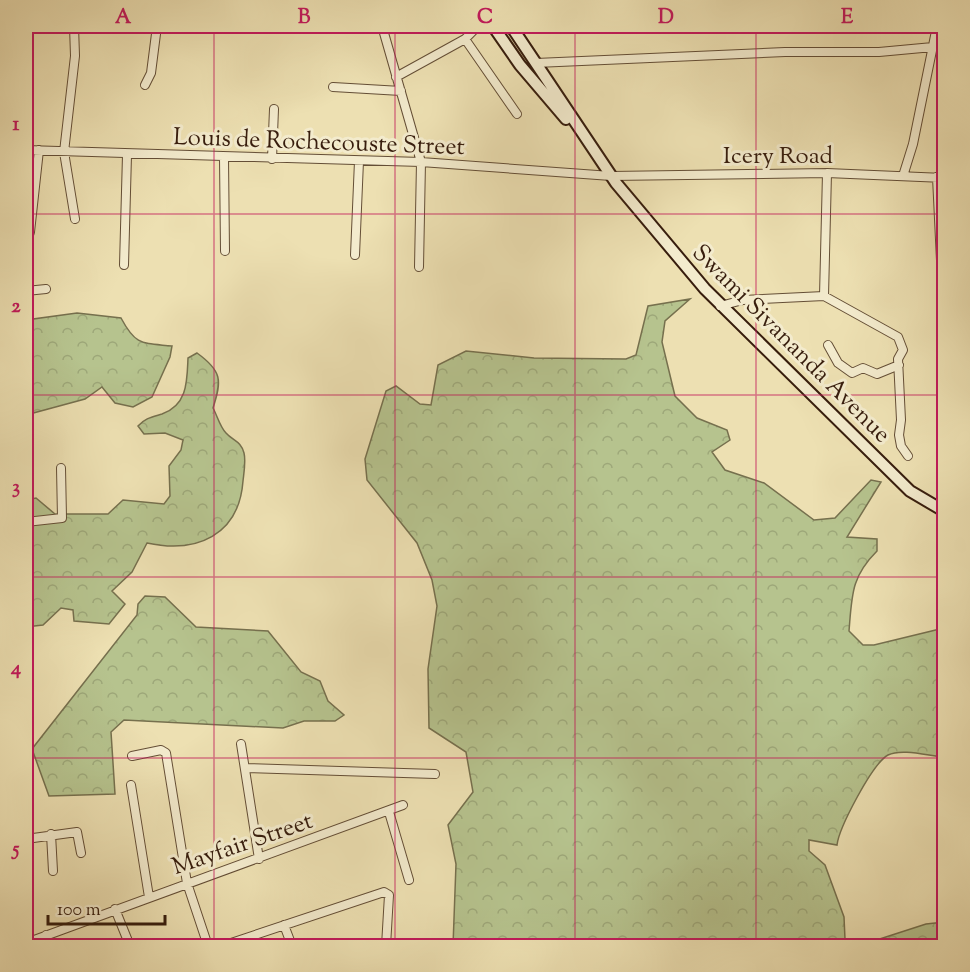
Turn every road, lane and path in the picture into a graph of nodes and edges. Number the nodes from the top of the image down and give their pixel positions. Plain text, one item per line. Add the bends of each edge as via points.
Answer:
1 (74, 26) edge
2 (158, 26) edge
3 (382, 26) edge
4 (474, 26) edge
5 (493, 26) edge
6 (512, 26) edge
7 (937, 26) edge
8 (465, 39) junction
9 (933, 47) junction
10 (536, 63) junction
11 (396, 77) junction
12 (146, 85) dead end
13 (333, 87) dead end
14 (401, 91) junction
15 (274, 109) dead end
16 (517, 114) dead end
17 (26, 150) edge
18 (39, 150) junction
19 (64, 152) junction
20 (127, 155) junction
21 (224, 158) junction
22 (272, 159) junction
23 (359, 160) junction
24 (601, 161) junction
25 (421, 162) junction
26 (827, 173) junction
27 (611, 176) junction
28 (903, 176) junction
29 (941, 178) edge
30 (75, 219) dead end
31 (26, 243) edge
32 (225, 251) dead end
33 (355, 255) dead end
34 (124, 265) dead end
35 (419, 267) dead end
36 (46, 289) dead end
37 (26, 291) edge
38 (824, 296) junction
39 (720, 306) junction
40 (945, 323) edge
41 (828, 345) dead end
42 (899, 365) junction
43 (908, 456) dead end
44 (61, 468) dead end
45 (945, 511) edge
46 (26, 522) edge
47 (242, 744) dead end
48 (132, 756) dead end
49 (245, 768) junction
50 (435, 774) dead end
51 (131, 785) dead end
52 (404, 805) dead end
53 (389, 812) junction
54 (51, 834) junction
55 (26, 839) edge
56 (81, 853) dead end
57 (259, 859) junction
58 (53, 871) dead end
59 (410, 880) dead end
60 (187, 883) junction
61 (149, 897) junction
62 (115, 909) junction
63 (284, 925) junction
64 (46, 935) junction
65 (26, 943) edge
66 (51, 946) edge
67 (130, 946) edge
68 (208, 946) edge
69 (222, 946) edge
70 (292, 946) edge
71 (385, 946) edge

1 - 19 street via 75,56
2 - 12 street
3 - 11 street
4 - 8 street
5 - 24 street via 520,65
6 - 10 street
7 - 9 street
8 - 11 street
8 - 16 street
9 - 10 street
9 - 28 street
10 - 24 street
11 - 14 street
13 - 14 street
14 - 25 street
15 - 22 street
17 - 18 street, Louis de Rochecouste Street
18 - 19 street, Louis de Rochecouste Street
18 - 31 street
19 - 20 street, Louis de Rochecouste Street
19 - 30 street
20 - 21 street, Louis de Rochecouste Street
20 - 34 street
21 - 22 street, Louis de Rochecouste Street
21 - 32 street
22 - 23 street, Louis de Rochecouste Street
23 - 25 street, Louis de Rochecouste Street
23 - 33 street
24 - 27 street, Swami Sivananda Avenue
25 - 27 street, Louis de Rochecouste Street
25 - 35 street
26 - 27 street, Icery Road
26 - 28 street, Icery Road
26 - 38 street
27 - 39 street, Swami Sivananda Avenue
28 - 29 street, Icery Road
29 - 40 street
36 - 37 street
38 - 39 street via 743,300
38 - 42 street via 898,337 903,350
39 - 45 street, Swami Sivananda Avenue via 910,491
41 - 42 street via 838,363 852,373 863,368 877,374
42 - 43 street via 898,435
44 - 46 street via 62,518
47 - 49 street
48 - 60 street via 161,750 166,753
49 - 50 street
49 - 57 street
51 - 61 street
52 - 53 street, Mayfair Street
53 - 57 street, Mayfair Street
53 - 59 street
54 - 55 street
54 - 56 street via 77,832
54 - 58 street
57 - 60 street, Mayfair Street
60 - 61 street, Mayfair Street
60 - 68 street
61 - 62 street, Mayfair Street
62 - 64 street, Mayfair Street
62 - 67 street
63 - 69 street
63 - 70 street
63 - 71 street via 387,893
64 - 65 street, Mayfair Street
64 - 66 street

